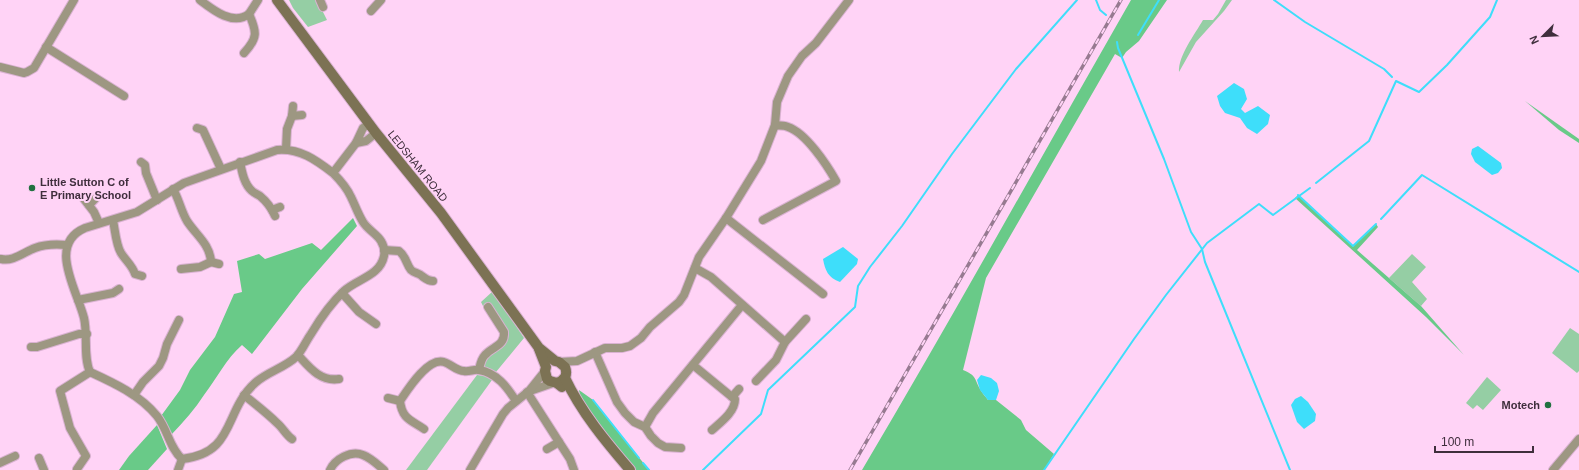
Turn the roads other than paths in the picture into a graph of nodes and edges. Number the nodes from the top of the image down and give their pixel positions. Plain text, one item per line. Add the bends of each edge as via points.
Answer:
1 (74, 0) edge
2 (200, 0) edge
3 (258, 0) edge
4 (277, 0) edge
5 (381, 0) edge
6 (849, 0) edge
7 (371, 11) dead end
8 (249, 14) junction
9 (46, 47) junction
10 (244, 53) dead end
11 (0, 67) edge
12 (124, 96) dead end
13 (293, 106) dead end
14 (302, 115) dead end
15 (292, 116) junction
16 (369, 124) junction
17 (775, 126) junction
18 (197, 128) dead end
19 (376, 133) junction
20 (356, 143) junction
21 (286, 149) junction
22 (240, 162) junction
23 (145, 164) dead end
24 (221, 169) junction
25 (333, 173) junction
26 (173, 189) junction
27 (157, 200) junction
28 (89, 201) dead end
29 (276, 211) dead end
30 (726, 218) junction
31 (113, 220) junction
32 (763, 220) dead end
33 (99, 223) junction
34 (66, 245) junction
35 (384, 250) junction
36 (4, 262) edge
37 (695, 268) junction
38 (181, 269) dead end
39 (137, 277) dead end
40 (428, 282) dead end
41 (342, 293) junction
42 (117, 294) dead end
43 (823, 294) dead end
44 (78, 300) junction
45 (742, 305) junction
46 (488, 307) dead end
47 (179, 319) dead end
48 (806, 320) dead end
49 (377, 325) dead end
50 (87, 334) junction
51 (785, 342) junction
52 (539, 348) junction
53 (35, 350) dead end
54 (595, 352) junction
55 (298, 355) junction
56 (577, 360) junction
57 (557, 362) junction
58 (693, 365) junction
59 (546, 369) junction
60 (479, 370) junction
61 (90, 372) junction
62 (560, 380) junction
63 (334, 382) dead end
64 (756, 382) dead end
65 (739, 389) dead end
66 (528, 392) junction
67 (134, 395) junction
68 (244, 395) junction
69 (732, 397) junction
70 (388, 398) dead end
71 (400, 401) junction
72 (516, 401) junction
73 (645, 427) junction
74 (425, 430) dead end
75 (712, 430) dead end
76 (288, 439) dead end
77 (1579, 439) edge
78 (559, 442) junction
79 (681, 448) dead end
80 (547, 449) dead end
81 (15, 456) dead end
82 (39, 458) dead end
83 (182, 459) junction
84 (0, 463) edge
85 (77, 469) dead end
86 (44, 470) edge
87 (178, 470) edge
88 (330, 470) edge
89 (384, 470) edge
90 (470, 470) edge
91 (574, 470) edge
92 (630, 470) edge
93 (1553, 470) edge

1 - 9 street
2 - 8 street via 230,17 245,17
3 - 8 street
4 - 16 main road, LEDSHAM ROAD
5 - 7 street
6 - 17 street via 788,76 777,102
8 - 10 street via 256,32 255,39 248,43
9 - 11 street via 34,68 27,72
9 - 12 street
13 - 15 street
14 - 15 street
15 - 21 street
16 - 19 main road, LEDSHAM ROAD
16 - 20 street
17 - 30 street via 761,161
17 - 32 street via 787,126 798,133 823,159 836,181
18 - 24 street via 203,130 206,135
19 - 20 street via 366,141
19 - 52 main road, LEDSHAM ROAD via 441,213
20 - 25 street
21 - 22 street
21 - 25 street via 304,153
22 - 24 street
22 - 29 street via 244,179 251,191
23 - 27 street
24 - 26 street via 184,182
25 - 35 street via 351,196 363,223 380,240
26 - 27 street
26 - 38 street via 186,220 206,244 215,263
27 - 31 street via 137,212
28 - 33 street
30 - 37 street
30 - 43 street
31 - 33 street
31 - 39 street via 119,249
33 - 34 street via 77,231
34 - 36 street via 46,245
34 - 44 street via 71,284
35 - 40 street via 399,251 410,268
35 - 41 street via 383,258 376,270
37 - 45 street via 711,277
37 - 54 street via 682,298 641,338 625,348 605,348
41 - 49 street via 359,312
41 - 55 street via 318,322
42 - 44 street
44 - 50 street
45 - 51 street
45 - 58 street
46 - 60 street via 504,336 499,345 484,356
47 - 67 street via 159,366
48 - 51 street
50 - 53 street via 79,334
50 - 61 street via 86,360
51 - 64 street via 776,360
52 - 57 main road, LEDSHAM ROAD
52 - 59 main road, LEDSHAM ROAD
54 - 56 street
54 - 73 street via 617,402 634,422
55 - 63 street via 318,375
55 - 68 street via 283,367 260,379
56 - 57 street
56 - 62 street
57 - 59 main road via 548,364
57 - 62 main road, LEDSHAM ROAD via 565,367
58 - 69 street
58 - 73 street via 653,413
59 - 62 main road, LEDSHAM ROAD via 547,379
59 - 66 street
60 - 71 street via 462,371 447,362 433,362 425,368
60 - 72 street via 494,375
61 - 67 street
61 - 85 street via 60,391 70,428 86,456
62 - 66 street
62 - 92 main road, LEDSHAM ROAD
65 - 69 street
66 - 72 street
66 - 78 street
67 - 83 street via 157,416 173,448
68 - 76 street via 286,432
68 - 83 street via 222,439 215,447 203,455
69 - 75 street via 735,402 730,413
70 - 71 street
71 - 74 street via 404,415
72 - 90 street via 503,414
73 - 79 street via 658,443 665,447
77 - 93 street
78 - 80 street
78 - 91 street
81 - 84 street
82 - 86 street
83 - 87 street
88 - 89 street via 342,458 356,454 362,454

